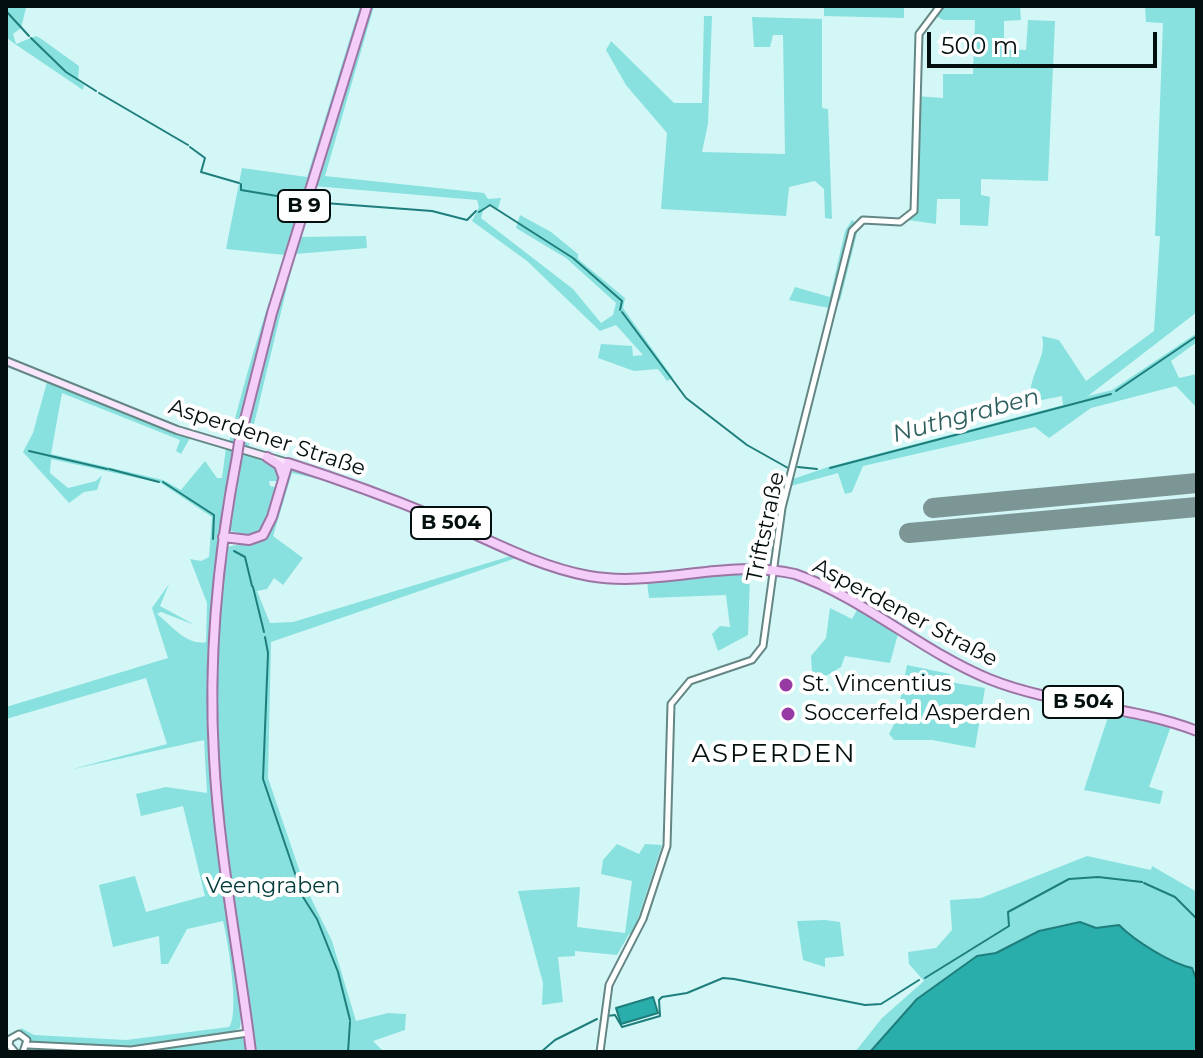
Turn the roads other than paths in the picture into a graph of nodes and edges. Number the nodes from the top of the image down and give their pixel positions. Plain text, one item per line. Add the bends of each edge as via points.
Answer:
1 (367, 6) edge
2 (940, 6) edge
3 (6, 361) edge
4 (267, 457) junction
5 (288, 463) junction
6 (283, 481) junction
7 (223, 537) junction
8 (234, 539) junction
9 (221, 551) junction
10 (773, 570) junction
11 (1197, 731) edge
12 (247, 1018) junction
13 (249, 1033) junction
14 (235, 1035) junction
15 (8, 1038) edge
16 (28, 1045) junction
17 (15, 1052) edge
18 (23, 1052) edge
19 (251, 1052) edge
20 (600, 1052) edge

1 - 7 main road, B 9, bridge via 279,290 239,443
2 - 10 street, Triftstraße via 919,34 914,211 904,221 863,220 852,230 782,508
3 - 4 main road, Asperdener Straße via 177,430
4 - 5 main road, Asperdener Straße
4 - 6 main road via 281,467
5 - 6 main road
5 - 10 main road, Asperdener Straße / B 504 via 576,573 625,579
6 - 8 main road via 263,535
7 - 8 main road
7 - 9 main road, B 9
8 - 9 main road
9 - 12 main road, B 9 via 212,665 214,759
10 - 11 main road, Asperdener Straße / B 504 via 814,582 1000,683 1143,713
10 - 20 street, Triftstraße via 761,652 752,660 690,681 671,704 667,846 643,919 609,985
12 - 13 main road, B 9
12 - 14 street
13 - 14 street
13 - 19 main road, B 9
14 - 16 street via 131,1050
15 - 16 street via 19,1034
15 - 17 street
16 - 18 street

